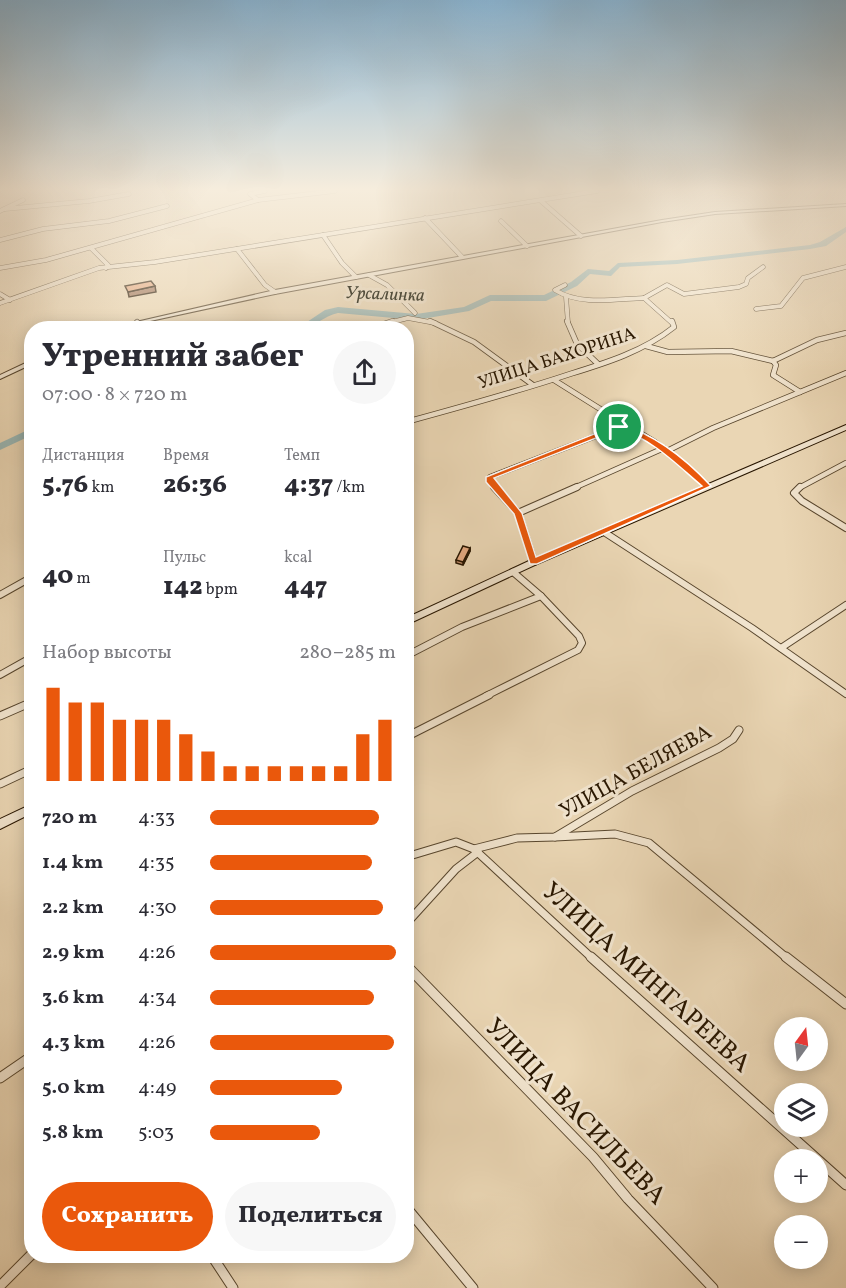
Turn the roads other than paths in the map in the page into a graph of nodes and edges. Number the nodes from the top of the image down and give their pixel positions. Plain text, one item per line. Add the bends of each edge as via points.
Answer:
1 (79, 251) edge
2 (94, 251) edge
3 (222, 251) edge
4 (239, 251) edge
5 (334, 251) edge
6 (456, 251) edge
7 (497, 251) edge
8 (462, 257) junction
9 (763, 267) dead end
10 (846, 267) edge
11 (0, 268) edge
12 (106, 268) junction
13 (369, 274) junction
14 (356, 277) junction
15 (565, 285) dead end
16 (275, 292) junction
17 (0, 294) edge
18 (566, 297) junction
19 (644, 298) junction
20 (10, 300) junction
21 (0, 303) edge
22 (756, 309) dead end
23 (415, 313) dead end
24 (142, 321) edge
25 (396, 321) edge
26 (846, 333) edge
27 (646, 346) junction
28 (773, 361) junction
29 (598, 364) junction
30 (24, 366) edge
31 (846, 373) edge
32 (0, 377) edge
33 (554, 380) junction
34 (533, 385) junction
35 (800, 392) junction
36 (414, 420) edge
37 (619, 427) junction
38 (846, 427) edge
39 (665, 450) junction
40 (846, 463) edge
41 (707, 486) junction
42 (518, 513) junction
43 (846, 528) edge
44 (604, 532) junction
45 (534, 562) junction
46 (513, 572) junction
47 (24, 582) edge
48 (0, 595) edge
49 (541, 596) junction
50 (846, 605) edge
51 (414, 618) edge
52 (781, 648) junction
53 (414, 652) edge
54 (24, 662) edge
55 (0, 675) edge
56 (846, 694) edge
57 (24, 706) edge
58 (0, 716) edge
59 (739, 730) dead end
60 (414, 733) edge
61 (24, 773) edge
62 (0, 784) edge
63 (24, 812) edge
64 (0, 824) edge
65 (555, 837) junction
66 (476, 850) junction
67 (414, 855) edge
68 (414, 915) edge
69 (414, 973) edge
70 (846, 1004) edge
71 (24, 1062) edge
72 (0, 1078) edge
73 (846, 1185) edge
74 (414, 1217) edge
75 (24, 1262) edge
76 (217, 1263) edge
77 (0, 1286) edge
78 (233, 1288) edge
79 (473, 1288) edge
80 (713, 1288) edge

1 - 11 street
2 - 12 street via 108,265
3 - 12 street
4 - 16 street
5 - 14 street
6 - 8 street
7 - 8 street
8 - 13 street
9 - 19 street via 739,287 684,294 667,285
10 - 22 street via 803,278 781,306
12 - 20 street
13 - 14 street
13 - 23 street via 387,285
14 - 16 street
15 - 18 street via 555,290
16 - 24 street
17 - 20 street
18 - 19 street, УЛИЦА БАХОРИНА via 603,301
18 - 29 street via 569,329 579,348
19 - 27 street, УЛИЦА БАХОРИНА via 671,319 675,327
20 - 21 street
25 - 34 street via 405,318 432,322 492,353
26 - 28 street via 817,340
27 - 28 street via 668,352 731,351
27 - 29 street, УЛИЦА БАХОРИНА
28 - 35 street via 773,375
29 - 33 street, УЛИЦА БАХОРИНА
30 - 32 street
31 - 35 street
33 - 34 street, УЛИЦА БАХОРИНА
33 - 37 street via 598,406
34 - 36 street, УЛИЦА БАХОРИНА
35 - 39 street
37 - 39 street via 642,434
37 - 42 street via 490,477
38 - 41 main road
39 - 41 street
39 - 42 street
40 - 43 street via 794,493
41 - 44 main road
42 - 45 street
44 - 45 main road
44 - 52 street
45 - 46 main road
46 - 49 street
46 - 51 main road
47 - 48 street
49 - 53 street via 462,627
49 - 60 street via 579,636 582,643 578,650
50 - 52 street
52 - 56 street
54 - 55 street
57 - 58 street
59 - 65 street, УЛИЦА БЕЛЯЕВА via 719,748 632,791
61 - 62 street
63 - 64 main road
65 - 66 street, УЛИЦА БЕЛЯЕВА via 517,838
65 - 70 street via 618,833 635,835 649,843 722,907
66 - 67 street via 456,842
66 - 68 street, УЛИЦА БЕЛЯЕВА
66 - 73 street, УЛИЦА МИНГАРЕЕВА
69 - 80 street, УЛИЦА ВАСИЛЬЕВА via 593,1157
71 - 72 street
74 - 79 street
75 - 77 street
76 - 78 street

